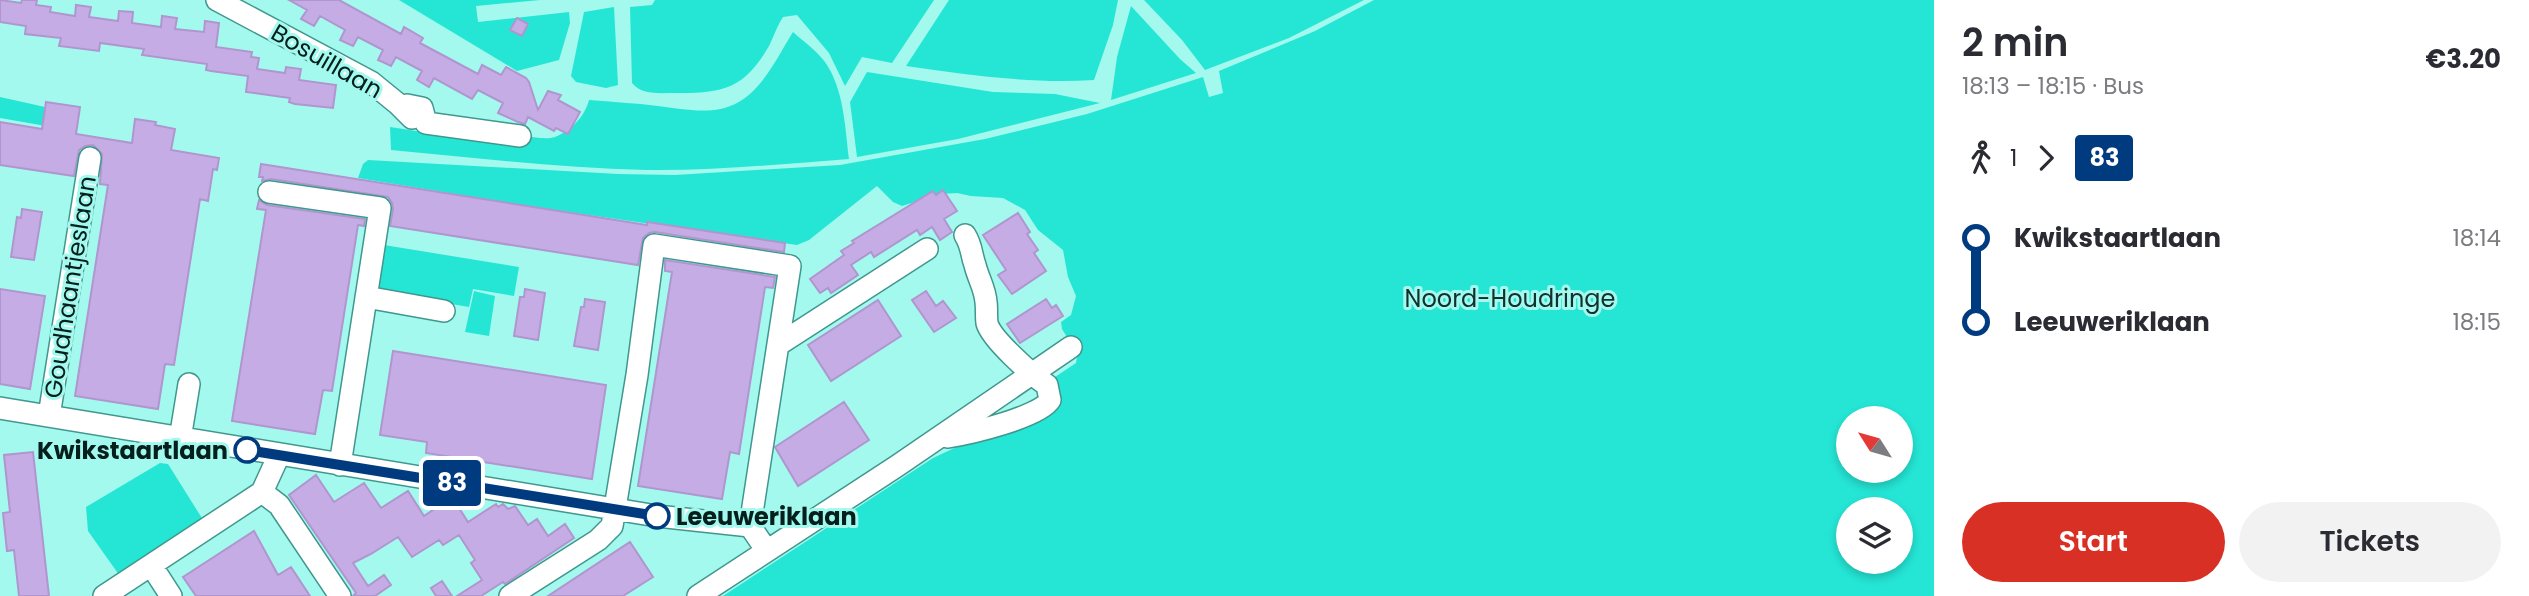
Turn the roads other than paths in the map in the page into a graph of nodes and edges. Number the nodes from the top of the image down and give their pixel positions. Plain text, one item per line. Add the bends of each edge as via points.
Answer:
1 (218, 0) edge
2 (520, 136) dead end
3 (90, 158) dead end
4 (269, 192) dead end
5 (965, 235) dead end
6 (927, 249) dead end
7 (366, 297) junction
8 (444, 311) dead end
9 (778, 345) junction
10 (1071, 347) dead end
11 (1031, 374) junction
12 (189, 384) dead end
13 (0, 408) edge
14 (49, 416) junction
15 (180, 439) junction
16 (939, 439) junction
17 (279, 455) junction
18 (340, 465) junction
19 (262, 492) junction
20 (613, 509) junction
21 (750, 527) junction
22 (767, 551) junction
23 (151, 565) junction
24 (104, 596) edge
25 (171, 596) edge
26 (340, 596) edge
27 (510, 596) edge
28 (698, 596) edge

1 - 2 street, Bosuillaan via 371,82 405,111 422,108 426,123
3 - 14 street, Goudhaantjeslaan
4 - 7 street via 380,208
5 - 11 street via 985,290 988,325
6 - 9 street
7 - 8 street
7 - 18 street
9 - 20 street via 790,266 654,246
9 - 21 street
10 - 11 street
11 - 16 street
11 - 16 street via 1050,392 1050,400 1040,411
12 - 15 street
13 - 14 street
14 - 15 street
15 - 17 street
16 - 22 street
17 - 18 street
17 - 19 street
18 - 20 street
19 - 23 street
19 - 26 street via 279,505
20 - 21 street
20 - 27 street via 611,526 598,540
21 - 22 street
22 - 28 street
23 - 24 street
23 - 25 street

